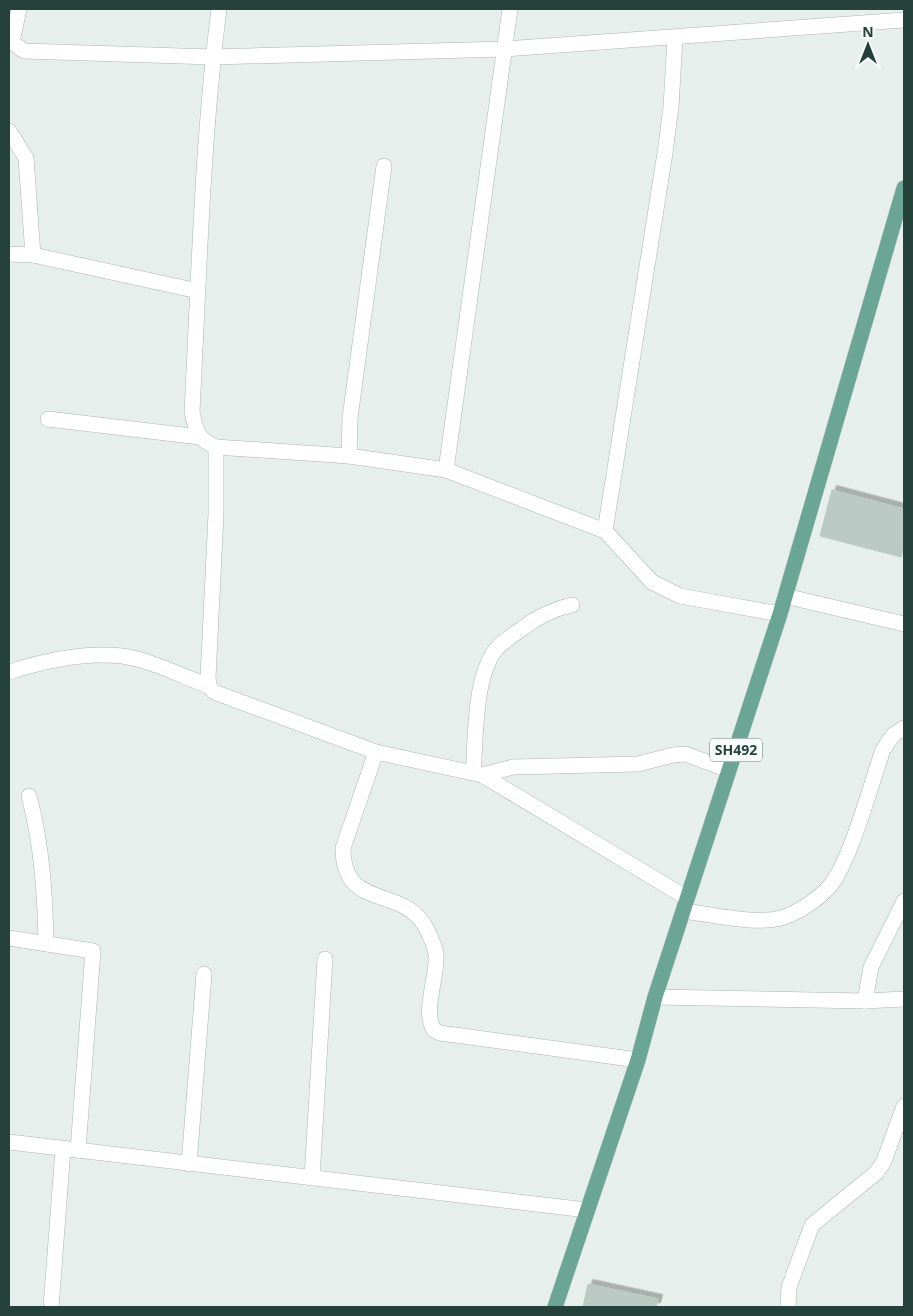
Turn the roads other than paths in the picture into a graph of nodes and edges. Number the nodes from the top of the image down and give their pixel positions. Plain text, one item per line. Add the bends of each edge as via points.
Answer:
1 (19, 9) edge
2 (219, 9) edge
3 (510, 9) edge
4 (904, 20) edge
5 (675, 38) junction
6 (10, 41) edge
7 (505, 49) junction
8 (213, 58) junction
9 (9, 131) edge
10 (384, 166) dead end
11 (904, 188) edge
12 (9, 254) edge
13 (33, 255) junction
14 (198, 290) junction
15 (48, 419) dead end
16 (200, 437) junction
17 (216, 447) junction
18 (349, 456) junction
19 (446, 470) junction
20 (605, 531) junction
21 (785, 596) junction
22 (572, 605) dead end
23 (780, 614) junction
24 (904, 624) edge
25 (9, 672) edge
26 (209, 686) junction
27 (904, 728) edge
28 (376, 752) junction
29 (729, 770) junction
30 (478, 774) junction
31 (29, 796) dead end
32 (904, 901) edge
33 (685, 904) junction
34 (9, 938) edge
35 (46, 944) junction
36 (326, 958) dead end
37 (204, 974) dead end
38 (655, 996) junction
39 (904, 999) edge
40 (865, 1001) junction
41 (638, 1060) junction
42 (904, 1106) edge
43 (9, 1142) edge
44 (898, 1147) edge
45 (71, 1150) junction
46 (189, 1164) junction
47 (312, 1178) junction
48 (586, 1210) junction
49 (50, 1307) edge
50 (555, 1307) edge
51 (788, 1307) edge

1 - 6 street
2 - 8 street
3 - 7 street
4 - 5 street
5 - 7 street
5 - 20 street via 665,153
6 - 8 street via 24,51
7 - 8 street
7 - 19 street
8 - 14 street
9 - 13 street via 26,158
10 - 18 street via 350,418
11 - 21 main road, SH492
12 - 13 street
13 - 14 street
14 - 16 street via 192,412
15 - 16 street
16 - 17 street
17 - 18 street
17 - 26 street
18 - 19 street
19 - 20 street
20 - 23 street via 652,582 680,596
21 - 23 main road, SH492
21 - 24 street
22 - 30 street via 556,608 536,618 495,650 487,664 481,686
23 - 29 main road, SH492
25 - 26 street via 31,665 92,656 123,656
26 - 28 street via 214,692
27 - 33 street via 882,750 843,866 829,887 805,907 780,918 750,919
28 - 30 street
28 - 41 street via 343,848 343,863 348,877 361,890 413,909 424,925 436,952 429,1016 434,1030
29 - 30 street via 685,754 638,764 513,767
29 - 33 main road, SH492
30 - 33 street
31 - 35 street via 42,855
32 - 40 street via 870,967
33 - 38 main road, SH492
34 - 35 street
35 - 45 street via 93,951
36 - 47 street
37 - 46 street
38 - 40 street
38 - 41 main road, SH492
39 - 40 street
41 - 48 main road, SH492
42 - 44 street
43 - 45 street
44 - 51 street via 877,1172 812,1225 789,1287
45 - 46 street
45 - 49 street
46 - 47 street
47 - 48 street
48 - 50 main road, SH492

